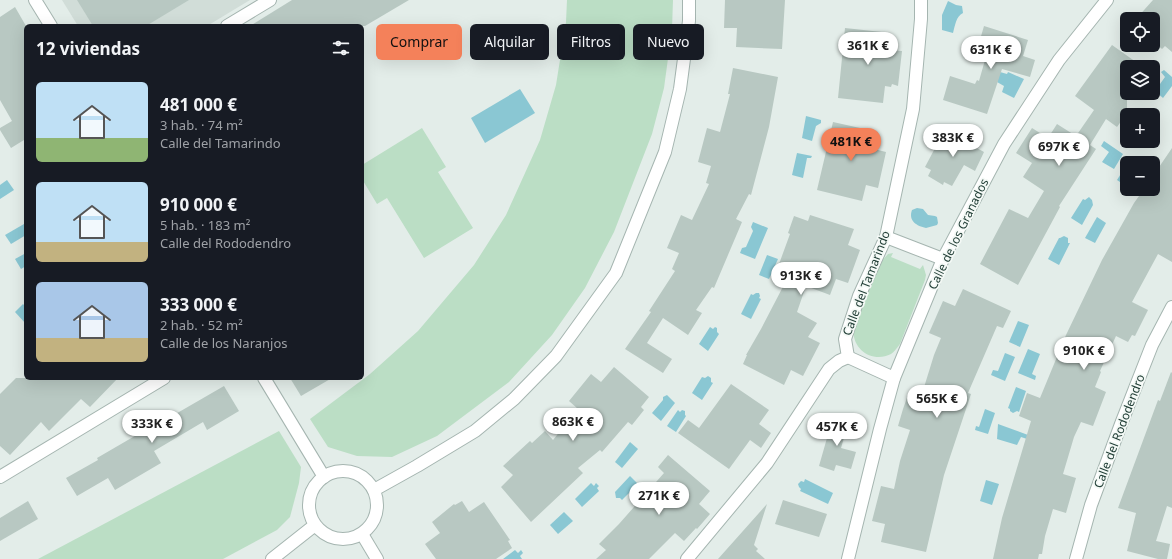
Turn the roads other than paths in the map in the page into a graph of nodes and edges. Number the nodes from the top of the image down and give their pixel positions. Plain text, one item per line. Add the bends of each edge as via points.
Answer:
1 (35, 0) edge
2 (270, 0) edge
3 (689, 0) edge
4 (922, 0) edge
5 (1107, 0) edge
6 (50, 24) edge
7 (230, 24) edge
8 (886, 237) junction
9 (943, 259) junction
10 (1172, 307) edge
11 (848, 357) junction
12 (894, 378) junction
13 (161, 380) edge
14 (265, 380) edge
15 (0, 477) edge
16 (324, 477) junction
17 (374, 490) junction
18 (315, 525) junction
19 (362, 534) junction
20 (272, 559) edge
21 (376, 559) edge
22 (687, 559) edge
23 (848, 559) edge
24 (1076, 559) edge

1 - 6 street
2 - 7 street
3 - 17 street via 689,21 680,88 665,152 616,273 556,356 514,399 475,431
4 - 8 street, Calle del Tamarindo via 913,109
5 - 9 street, Calle de los Granados via 1059,60 1004,144
8 - 9 street
8 - 11 street, Calle del Tamarindo via 859,296 845,340
9 - 12 street, Calle de los Granados
10 - 24 street, Calle del Rododendro via 1152,345 1121,424 1091,505
11 - 12 street
11 - 22 street via 829,369 767,464
12 - 23 street, Calle de los Granados
13 - 15 street
14 - 16 street
16 - 17 street via 340,472 352,473 363,478
16 - 18 street via 313,490 310,499 309,508
17 - 19 street via 378,509 370,527
18 - 19 street via 322,532 342,540
18 - 20 street
19 - 21 street

